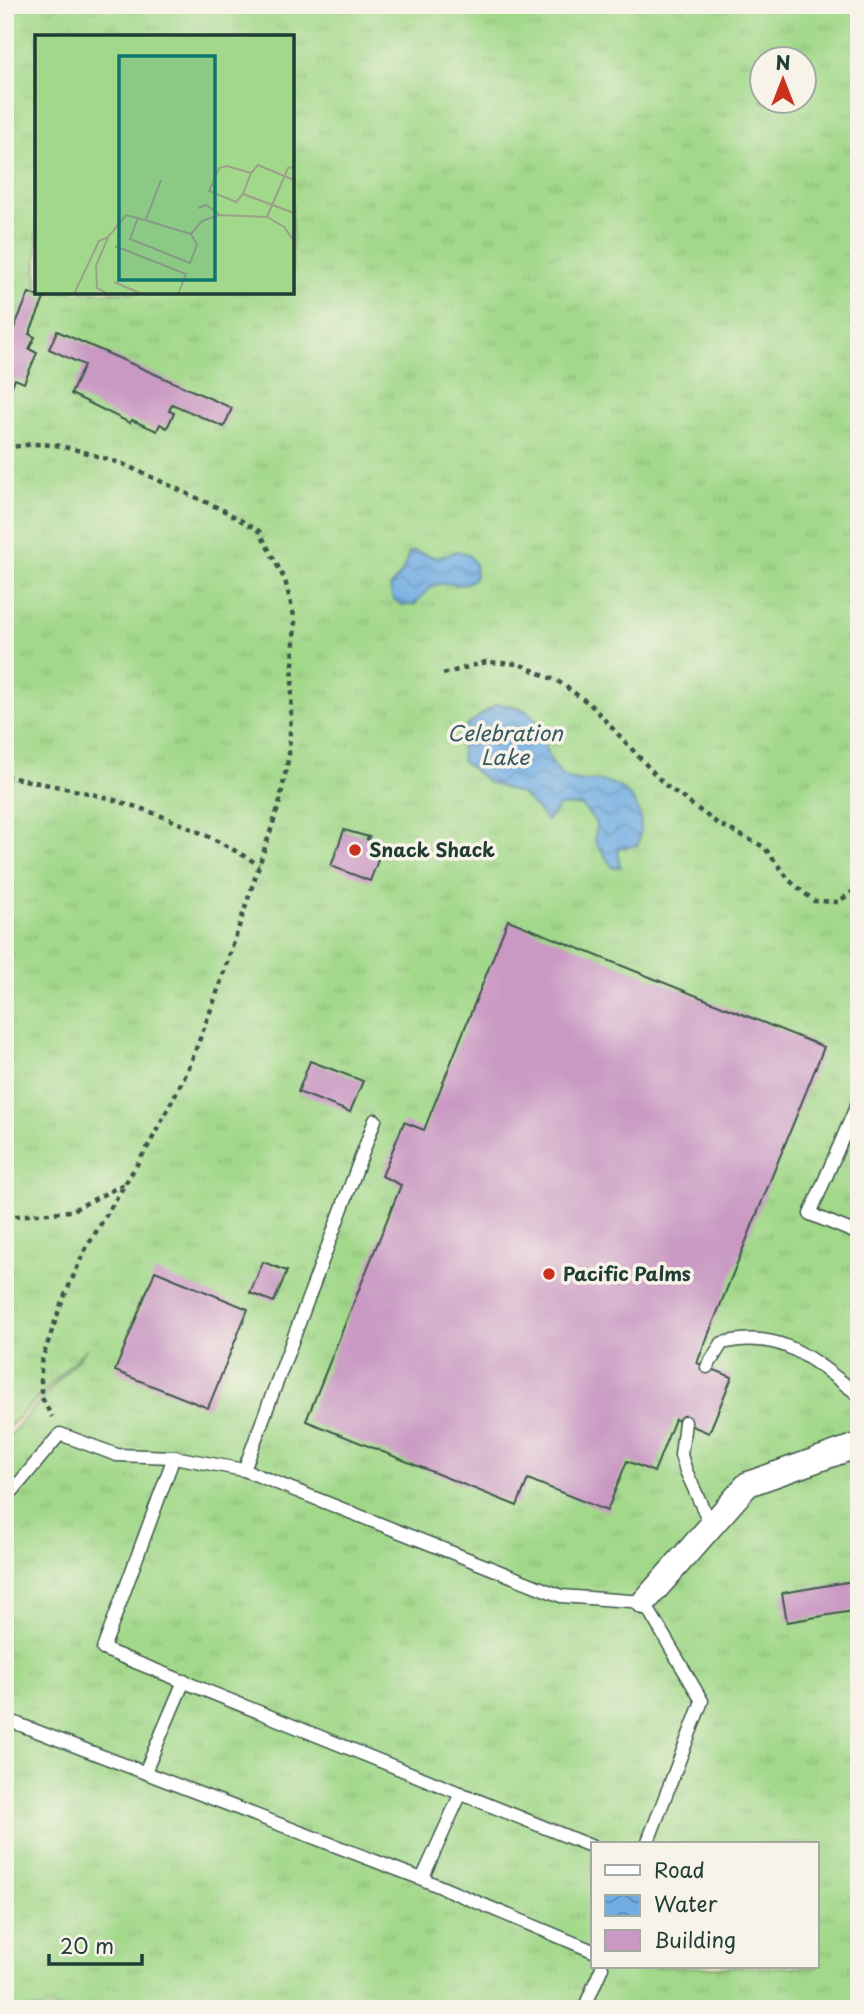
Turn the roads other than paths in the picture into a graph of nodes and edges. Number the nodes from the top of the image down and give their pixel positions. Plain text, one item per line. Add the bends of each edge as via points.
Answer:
1 (859, 1100) edge
2 (375, 1120) dead end
3 (859, 1234) edge
4 (707, 1367) dead end
5 (859, 1395) edge
6 (685, 1422) dead end
7 (859, 1444) edge
8 (174, 1457) junction
9 (244, 1470) junction
10 (5, 1500) edge
11 (711, 1527) junction
12 (644, 1602) junction
13 (184, 1681) junction
14 (5, 1719) edge
15 (145, 1772) junction
16 (460, 1793) junction
17 (648, 1842) edge
18 (591, 1846) edge
19 (422, 1879) junction
20 (591, 1950) edge
21 (602, 1968) edge
22 (584, 2009) edge

1 - 3 lane via 810,1214
2 - 9 lane
4 - 5 lane via 722,1343 740,1339 779,1342
6 - 11 lane via 681,1455
7 - 11 street via 748,1484
8 - 9 lane
8 - 10 lane via 117,1455 60,1434
8 - 13 lane via 103,1649
9 - 12 lane via 561,1596
11 - 12 street
12 - 17 lane via 702,1701
13 - 15 lane
13 - 16 lane
14 - 15 lane
15 - 19 lane
16 - 18 lane
16 - 19 lane
19 - 20 lane
21 - 22 lane

